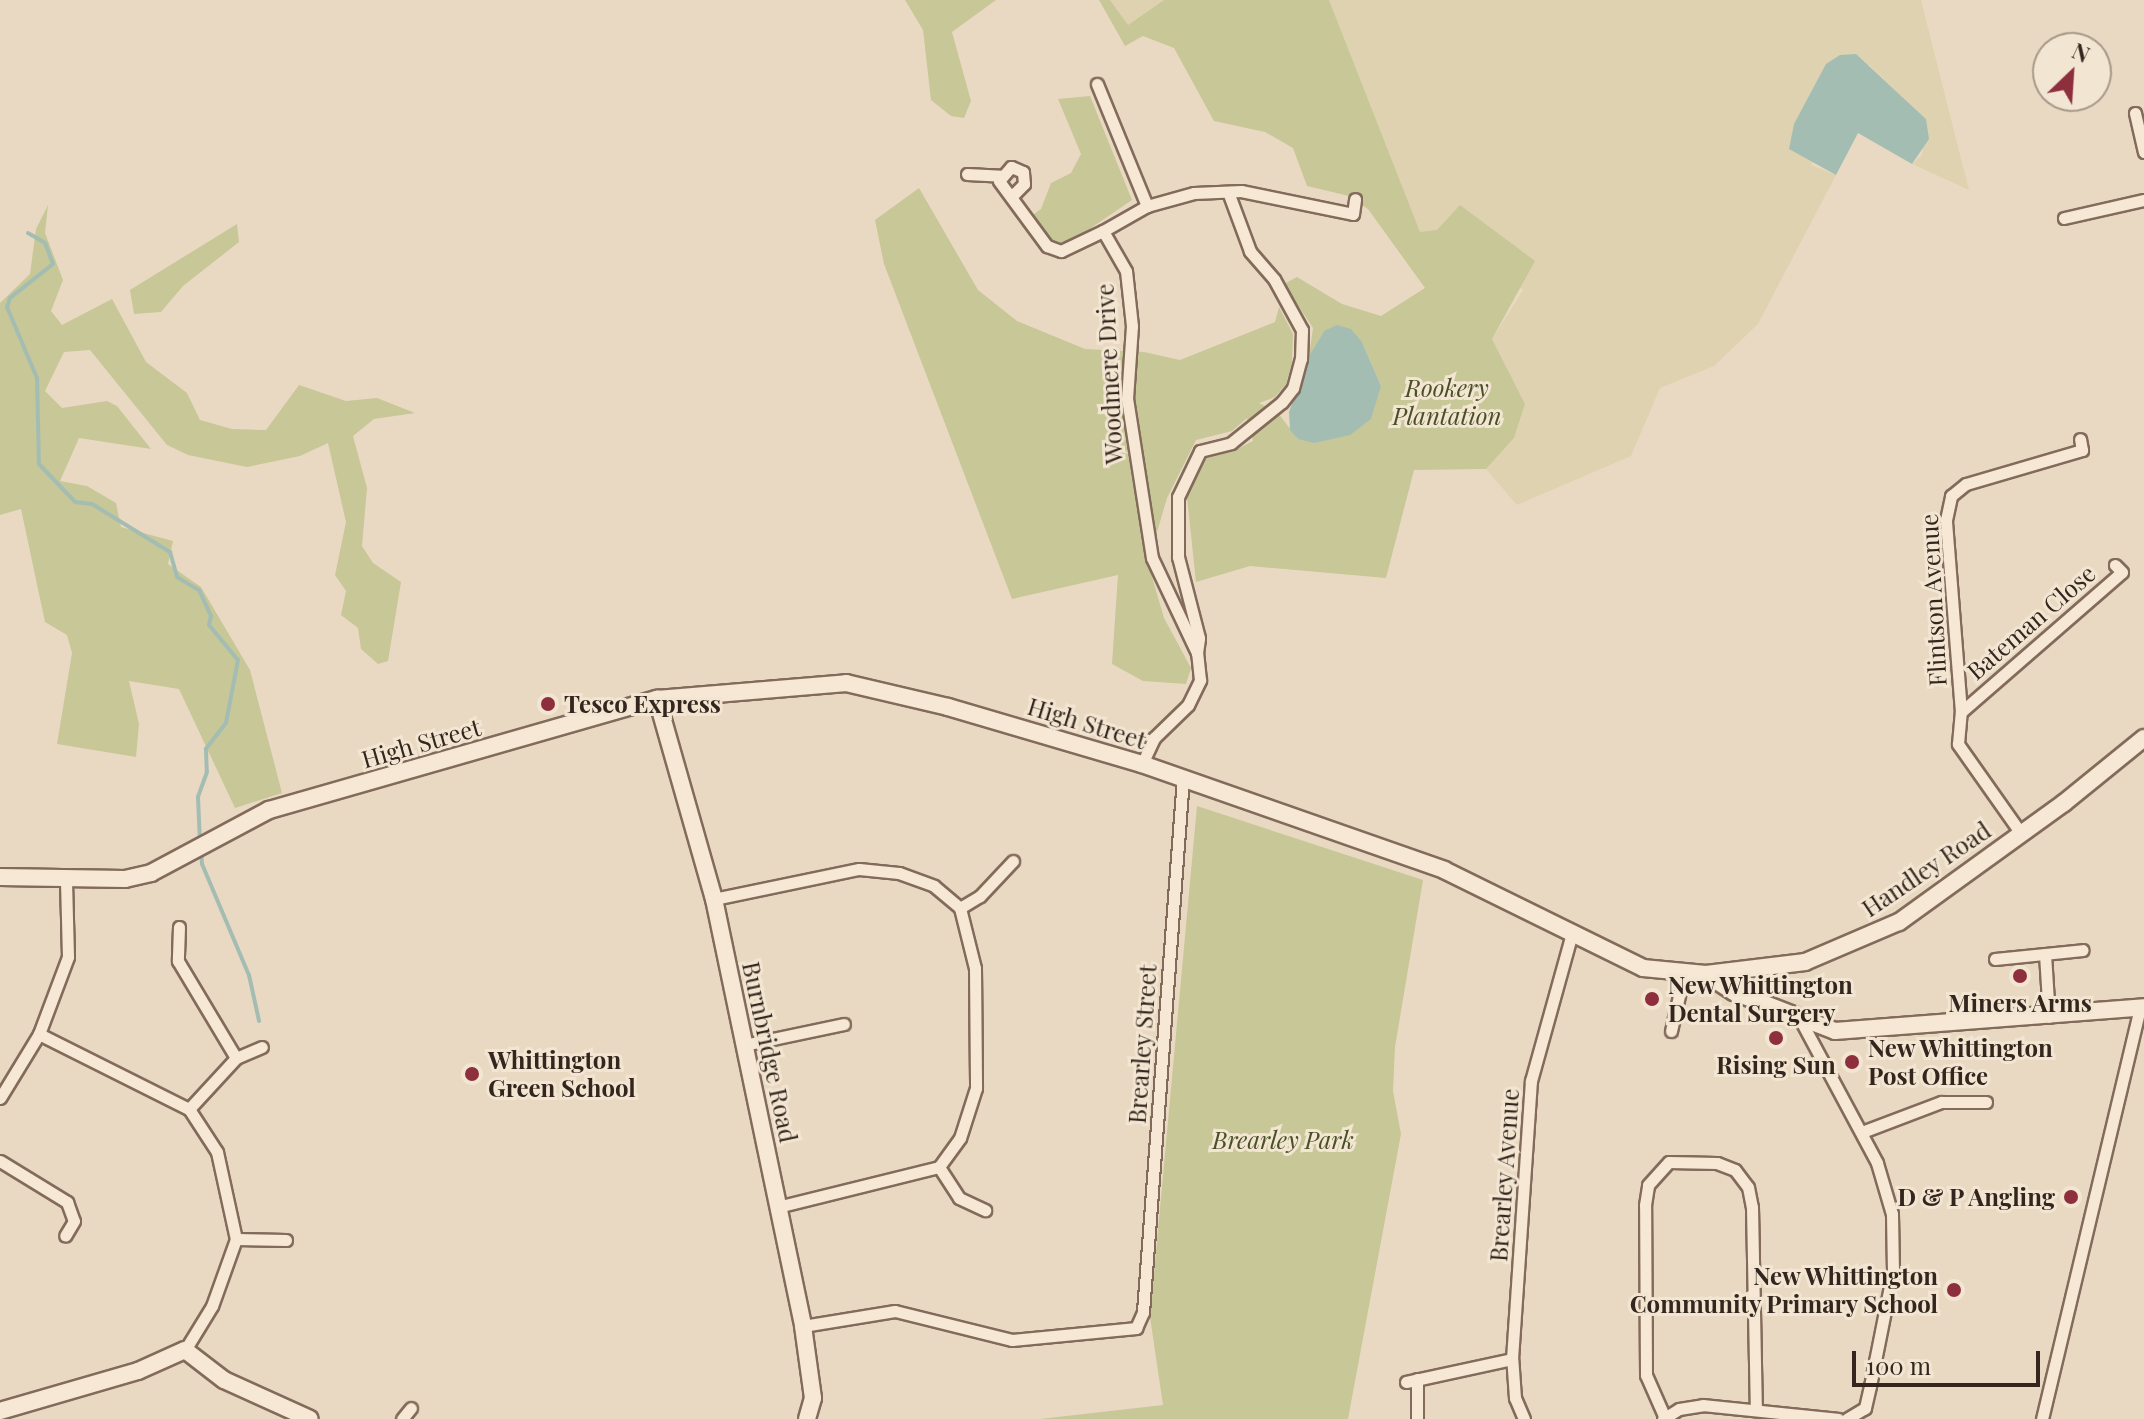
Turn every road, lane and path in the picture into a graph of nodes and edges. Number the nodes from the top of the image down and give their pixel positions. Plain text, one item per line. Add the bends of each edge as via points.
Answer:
1 (1097, 84) dead end
2 (2138, 114) edge
3 (2144, 152) edge
4 (967, 174) dead end
5 (1001, 176) junction
6 (1228, 192) junction
7 (1012, 196) junction
8 (1355, 199) dead end
9 (2144, 200) edge
10 (1147, 206) junction
11 (2064, 218) dead end
12 (1103, 231) junction
13 (2080, 439) dead end
14 (2115, 565) dead end
15 (1197, 653) junction
16 (657, 699) junction
17 (1961, 712) junction
18 (2144, 738) edge
19 (1142, 764) junction
20 (1183, 778) junction
21 (2020, 832) junction
22 (1013, 861) dead end
23 (0, 877) edge
24 (66, 881) junction
25 (714, 899) junction
26 (960, 908) junction
27 (179, 927) dead end
28 (1571, 937) junction
29 (2083, 950) dead end
30 (2045, 954) junction
31 (1995, 959) dead end
32 (1684, 974) junction
33 (1706, 974) junction
34 (2142, 1008) edge
35 (2049, 1017) junction
36 (1801, 1021) junction
37 (844, 1024) dead end
38 (1671, 1031) dead end
39 (39, 1034) junction
40 (744, 1045) junction
41 (262, 1047) dead end
42 (236, 1058) junction
43 (0, 1098) edge
44 (1986, 1102) dead end
45 (189, 1109) junction
46 (1862, 1132) junction
47 (0, 1161) edge
48 (939, 1167) junction
49 (777, 1207) junction
50 (985, 1210) dead end
51 (65, 1236) dead end
52 (236, 1239) junction
53 (286, 1240) dead end
54 (803, 1326) junction
55 (185, 1350) junction
56 (1512, 1359) junction
57 (411, 1408) dead end
58 (1756, 1408) junction
59 (0, 1411) edge
60 (1664, 1418) edge
61 (1824, 1418) edge
62 (1854, 1418) edge
63 (310, 1419) edge
64 (402, 1419) edge
65 (807, 1419) edge
66 (1417, 1419) edge
67 (1524, 1419) edge
68 (1838, 1419) edge
69 (2042, 1419) edge

1 - 10 street
2 - 3 street
4 - 5 street
5 - 7 street
5 - 7 street via 1011,167 1023,172 1024,184
6 - 8 street via 1353,214
6 - 10 street via 1194,193
6 - 15 street via 1250,251 1274,279 1302,330 1301,359 1293,388 1282,402 1231,443 1200,451 1178,497 1178,557 1199,638
7 - 12 street via 1047,246 1061,251
9 - 11 street
10 - 12 street
12 - 15 street, Woodmere Drive via 1126,271 1132,326 1127,399 1152,558
13 - 17 street, Flintson Avenue via 2082,450 1966,484 1951,496 1946,520
14 - 17 street, Bateman Close via 2122,572
15 - 19 street, Woodmere Drive via 1200,680 1188,705 1154,738
16 - 19 main road, High Street via 846,683
16 - 24 main road, High Street via 269,810 151,873
16 - 25 main road, Burnbridge Road
17 - 21 street, Flintson Avenue via 1958,744
18 - 21 main road, Handley Road
19 - 20 main road, High Street
20 - 28 main road, High Street via 1444,870
20 - 54 street, Brearley Street via 1143,1312 1136,1328 1012,1340 895,1311
21 - 33 main road, Handley Road via 1899,922 1838,953
22 - 26 street via 980,896
23 - 24 main road, High Street
24 - 39 street via 68,957
25 - 26 street via 859,869 899,873 934,886
25 - 40 main road, Burnbridge Road
26 - 48 street via 975,968 976,1088 960,1138
27 - 42 street via 178,961
28 - 32 main road, High Street via 1643,968
28 - 56 street, Brearley Avenue via 1531,1081
29 - 30 street
30 - 31 street
30 - 35 street
32 - 33 main road, High Street
32 - 38 street
33 - 36 main road, High Street
34 - 35 main road, High Street
34 - 69 street
35 - 36 main road, High Street via 1870,1032 1835,1031
36 - 46 street
37 - 40 street
39 - 43 street
39 - 45 street
40 - 49 main road, Burnbridge Road
41 - 42 street
42 - 45 street
44 - 46 street via 1941,1102
45 - 52 street via 217,1152
46 - 62 street via 1887,1188 1894,1247 1865,1408
47 - 51 street via 67,1202 74,1221
48 - 49 street
48 - 50 street via 959,1198
49 - 54 main road, Burnbridge Road
52 - 53 street
52 - 55 street via 212,1306
54 - 65 main road, Burnbridge Road via 813,1398
55 - 59 main road via 138,1371
55 - 63 main road via 224,1380
56 - 66 street via 1412,1381
56 - 67 street, Brearley Avenue via 1515,1398
57 - 64 street
58 - 60 street via 1703,1405
58 - 60 street via 1748,1187 1735,1170 1717,1163 1669,1162 1648,1185 1645,1205 1646,1375
58 - 61 street
61 - 68 street

